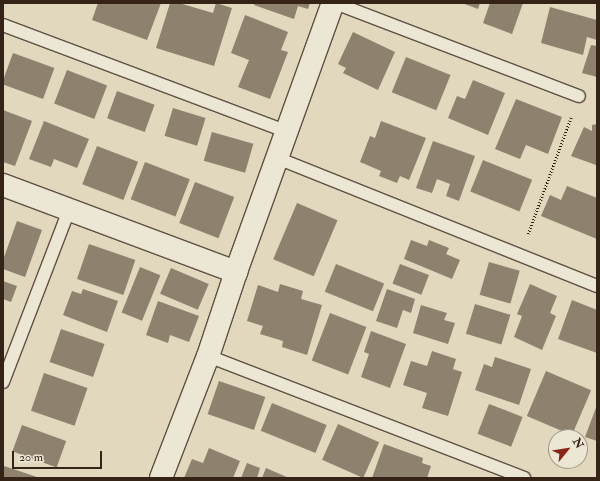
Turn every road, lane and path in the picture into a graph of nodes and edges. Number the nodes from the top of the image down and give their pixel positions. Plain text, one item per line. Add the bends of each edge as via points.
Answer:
1 (334, 3) edge
2 (3, 25) edge
3 (579, 96) joint
4 (287, 132) junction
5 (277, 158) junction
6 (3, 185) edge
7 (69, 210) junction
8 (521, 256) junction
9 (236, 272) junction
10 (597, 286) edge
11 (208, 356) junction
12 (3, 382) edge
13 (161, 478) edge
14 (524, 478) edge

1 - 3 lane
1 - 4 street
2 - 4 lane
3 - 8 path
4 - 5 street
5 - 8 lane
5 - 9 street
6 - 7 street
7 - 9 street
7 - 12 lane
8 - 10 lane
9 - 11 street
11 - 13 street
11 - 14 lane

